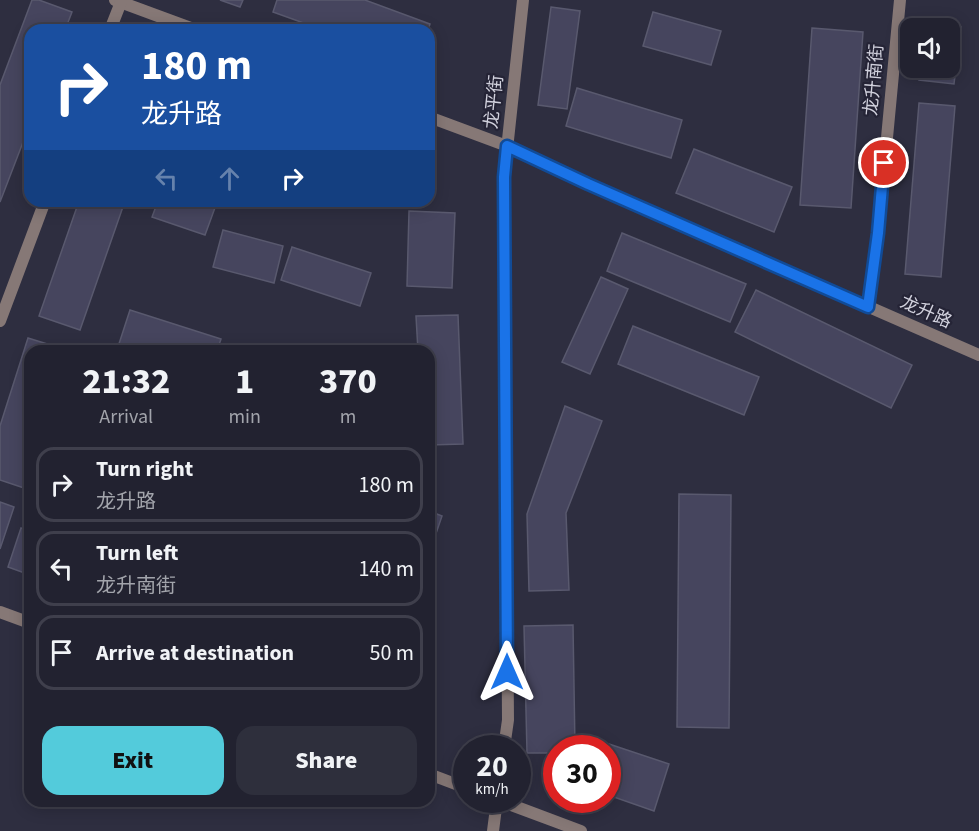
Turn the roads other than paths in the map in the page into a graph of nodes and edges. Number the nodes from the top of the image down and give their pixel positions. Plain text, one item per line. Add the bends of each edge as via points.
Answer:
1 (523, 0) edge
2 (900, 0) edge
3 (118, 1) edge
4 (112, 24) edge
5 (179, 24) edge
6 (435, 119) edge
7 (507, 146) junction
8 (43, 207) edge
9 (868, 307) junction
10 (0, 321) edge
11 (979, 355) edge
12 (0, 612) edge
13 (24, 621) edge
14 (506, 735) edge
15 (435, 776) edge
16 (453, 783) edge
17 (495, 813) edge
18 (531, 813) edge
19 (492, 831) edge
20 (581, 831) edge

1 - 7 street, 龙平街
2 - 9 street, 龙升南街
3 - 4 street
3 - 5 street
6 - 7 street, 龙升路
7 - 9 street, 龙升路
7 - 14 street, 龙平街
8 - 10 street
9 - 11 street, 龙升路
12 - 13 street
15 - 16 street
17 - 19 street
18 - 20 street

